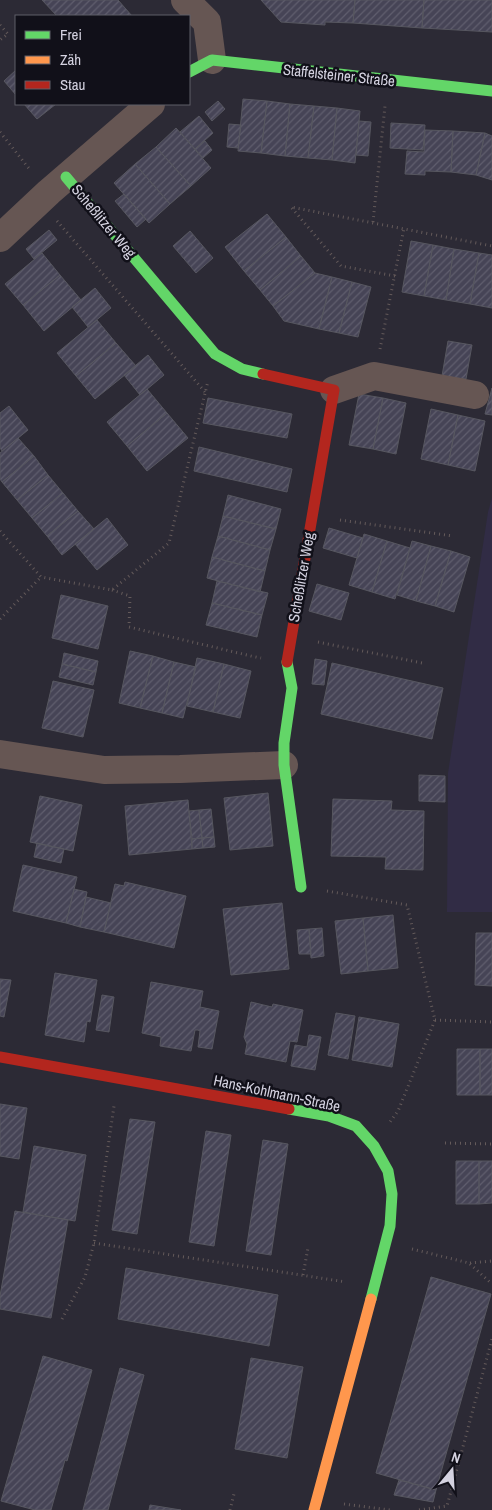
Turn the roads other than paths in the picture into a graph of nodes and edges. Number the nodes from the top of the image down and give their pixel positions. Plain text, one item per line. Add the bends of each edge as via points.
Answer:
1 (185, 0) edge
2 (200, 66) edge
3 (492, 90) edge
4 (150, 105) edge
5 (52, 190) junction
6 (0, 238) edge
7 (334, 390) junction
8 (475, 395) dead end
9 (0, 754) edge
10 (284, 764) junction
11 (302, 887) road end
12 (0, 1056) edge
13 (315, 1505) edge

1 - 2 street via 207,22
2 - 3 street, Staffelsteiner Straße
4 - 5 street
5 - 6 street
5 - 7 street, Scheßlitzer Weg via 215,354 242,370
7 - 8 street via 374,376
7 - 10 street, Scheßlitzer Weg via 286,661 292,688
9 - 10 street via 104,770
10 - 11 street, Scheßlitzer Weg
12 - 13 street, Hans-Kohlmann-Straße via 329,1116 356,1126 374,1146 388,1170 392,1194 390,1226

